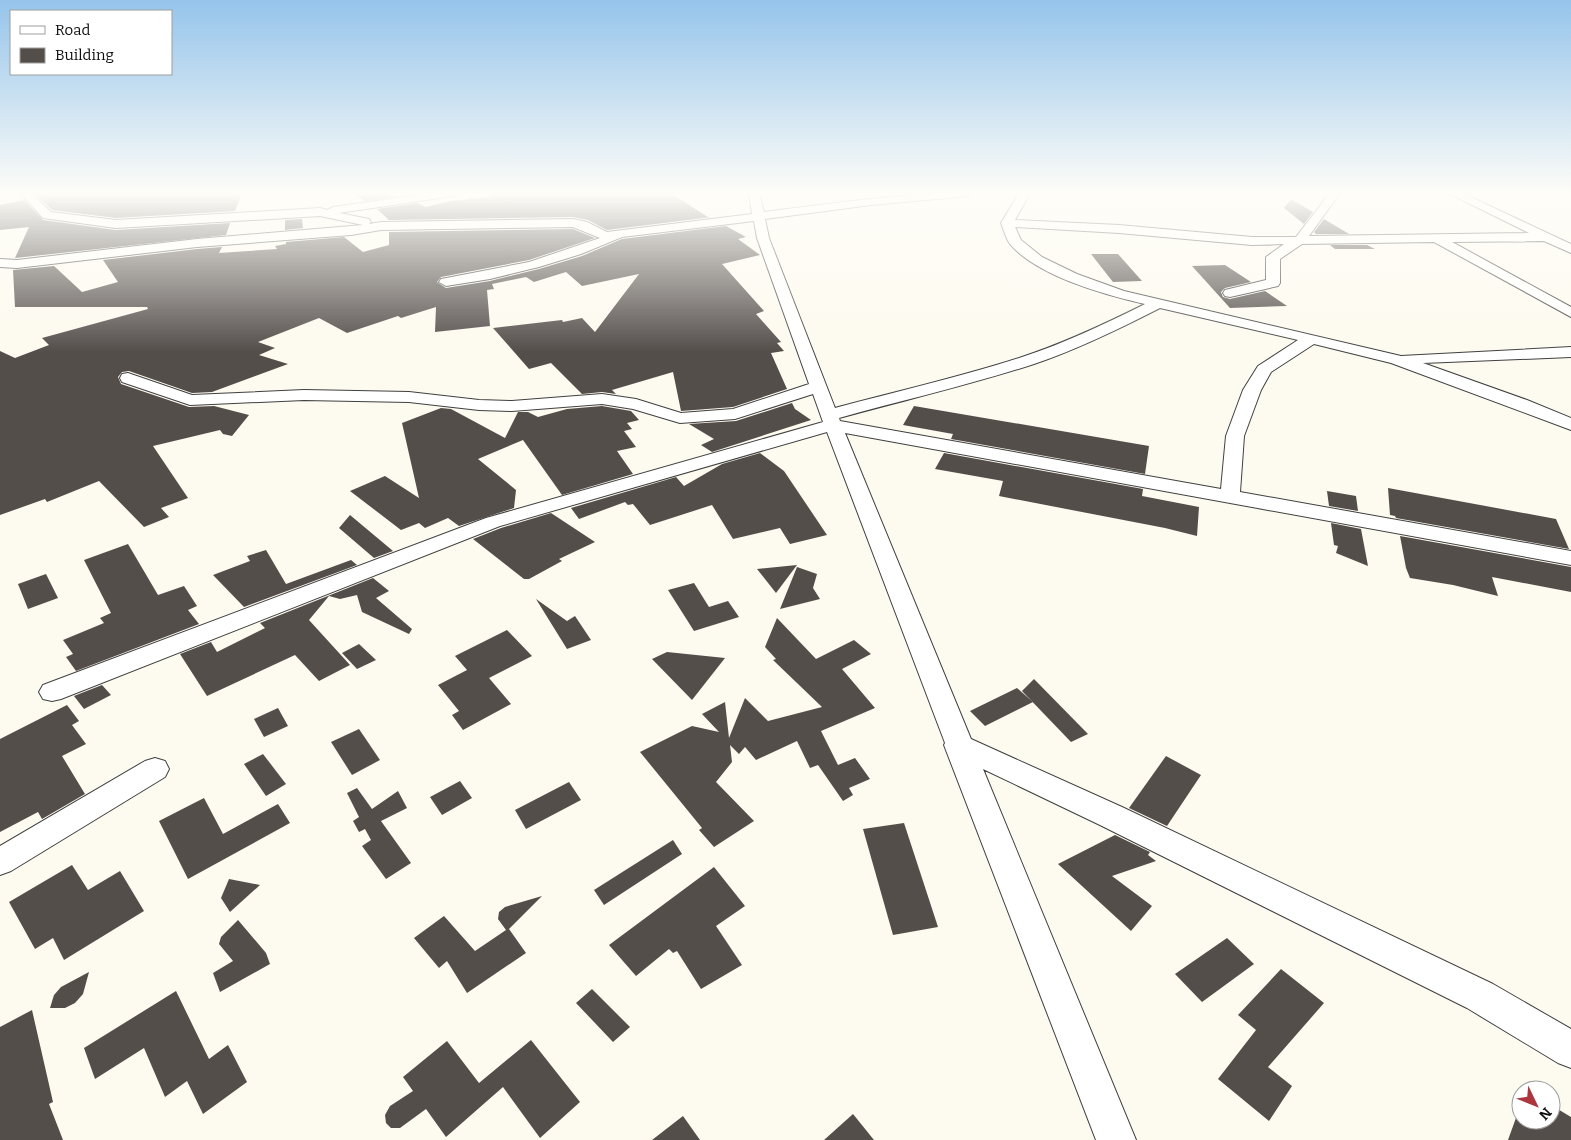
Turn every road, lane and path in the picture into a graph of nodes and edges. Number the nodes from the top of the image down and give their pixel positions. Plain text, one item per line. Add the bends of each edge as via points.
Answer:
1 (170, 246) edge
2 (591, 246) edge
3 (766, 246) edge
4 (1020, 246) edge
5 (1290, 246) edge
6 (1451, 246) edge
7 (0, 263) edge
8 (446, 282) dead end
9 (1230, 292) dead end
10 (1158, 303) junction
11 (1571, 314) edge
12 (1310, 340) junction
13 (1571, 352) edge
14 (1396, 359) junction
15 (128, 378) dead end
16 (819, 386) junction
17 (831, 420) junction
18 (1571, 425) edge
19 (1230, 498) junction
20 (1571, 558) edge
21 (52, 692) dead end
22 (958, 745) junction
23 (155, 769) dead end
24 (0, 862) edge
25 (1571, 1050) edge
26 (1116, 1140) edge

1 - 7 street via 17,264
2 - 8 street via 524,267
3 - 16 street
4 - 10 street via 1037,260 1072,277
5 - 9 street via 1273,257 1273,283
6 - 11 street
10 - 12 street
10 - 17 street via 1056,350
12 - 14 street
12 - 19 street via 1264,370 1252,390 1235,436
13 - 14 street
14 - 18 street
15 - 16 street via 190,400 304,395 409,397 512,406 602,399 636,404 680,418 735,414
16 - 17 street
17 - 19 street
17 - 21 street via 493,522
17 - 22 street
19 - 20 street
22 - 25 street via 1480,996
22 - 26 street
23 - 24 street

